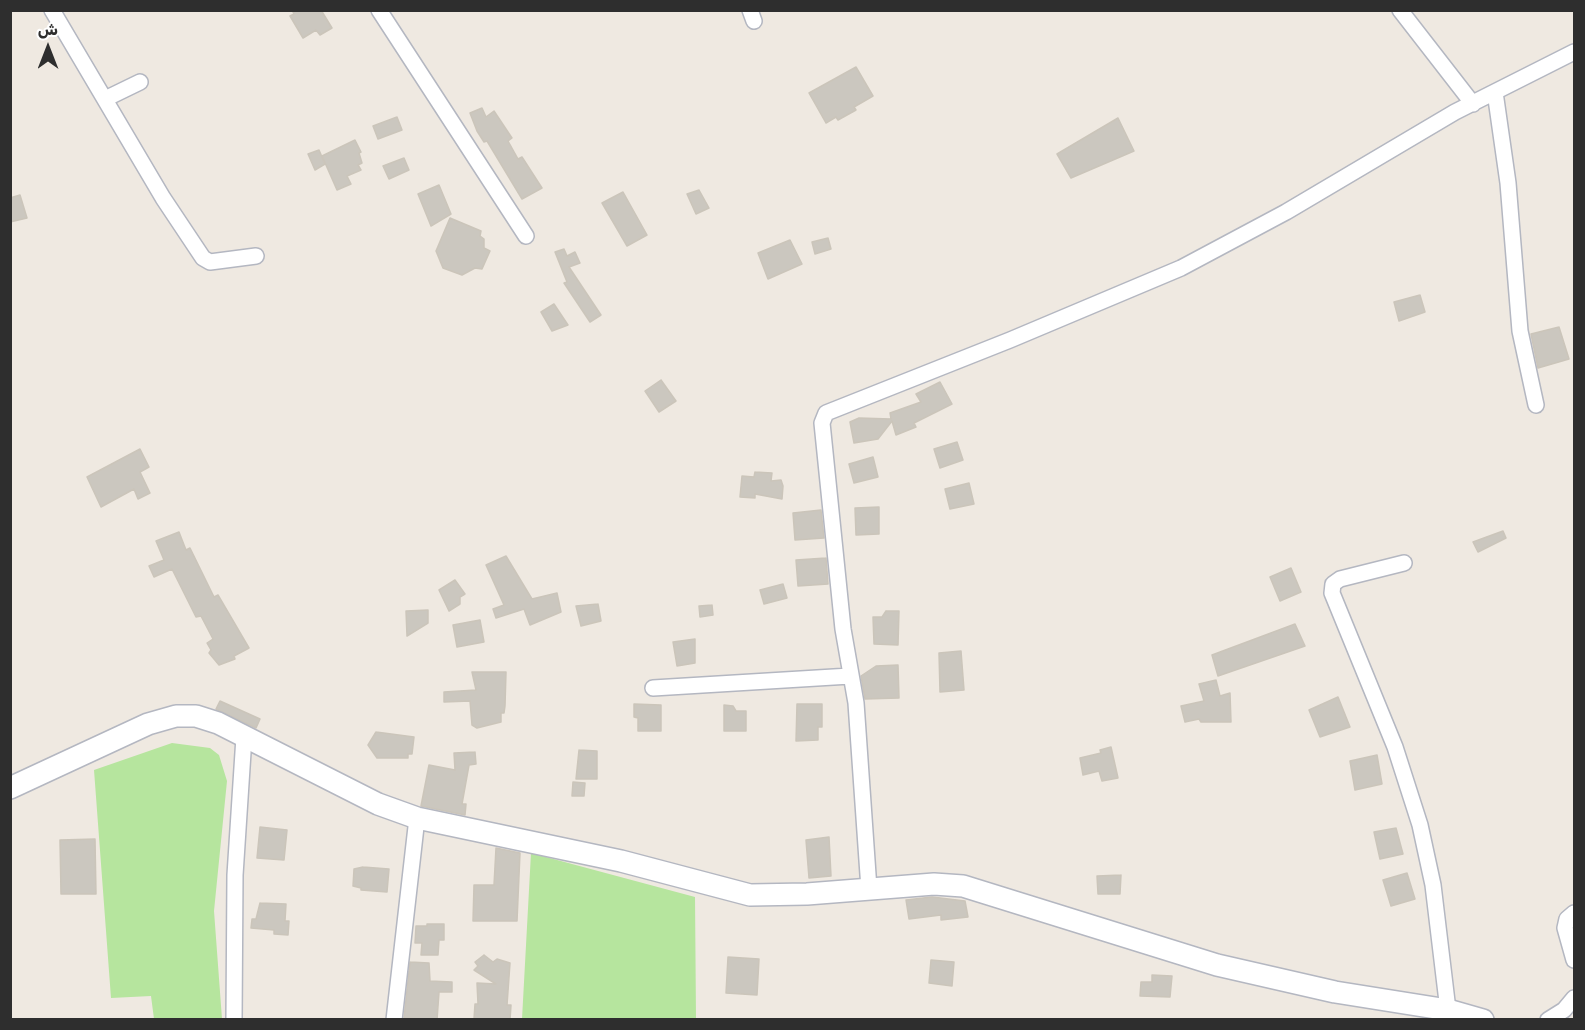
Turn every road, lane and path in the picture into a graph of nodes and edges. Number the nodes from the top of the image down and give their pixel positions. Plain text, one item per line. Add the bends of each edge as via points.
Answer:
1 (52, 10) edge
2 (379, 10) edge
3 (1400, 10) edge
4 (1575, 52) edge
5 (140, 82) dead end
6 (1495, 92) junction
7 (105, 99) junction
8 (1473, 104) junction
9 (526, 236) dead end
10 (256, 256) dead end
11 (1536, 405) dead end
12 (1404, 563) dead end
13 (850, 676) junction
14 (653, 688) dead end
15 (244, 737) junction
16 (10, 788) edge
17 (417, 818) junction
18 (869, 889) junction
19 (1575, 913) edge
20 (1575, 960) edge
21 (1575, 998) edge
22 (1448, 1010) junction
23 (234, 1020) edge
24 (394, 1020) edge
25 (1483, 1020) edge
26 (1548, 1020) edge

1 - 7 street
2 - 9 street
3 - 8 street
4 - 6 street
5 - 7 street
6 - 8 street
6 - 11 street via 1503,137 1520,331
7 - 10 street via 203,258 210,262
8 - 13 street via 1181,268 826,413 822,423
12 - 22 street via 1340,579 1333,584 1332,593 1395,747 1420,825 1433,885
13 - 14 street
13 - 18 street via 856,703
15 - 16 main road via 206,718 186,715 162,719
15 - 17 main road via 358,795
15 - 23 street via 235,875
17 - 18 main road via 598,855 750,895
17 - 24 street
18 - 22 main road via 963,886 1217,965 1335,992
19 - 20 street via 1567,919 1565,928
21 - 26 street
22 - 25 main road

